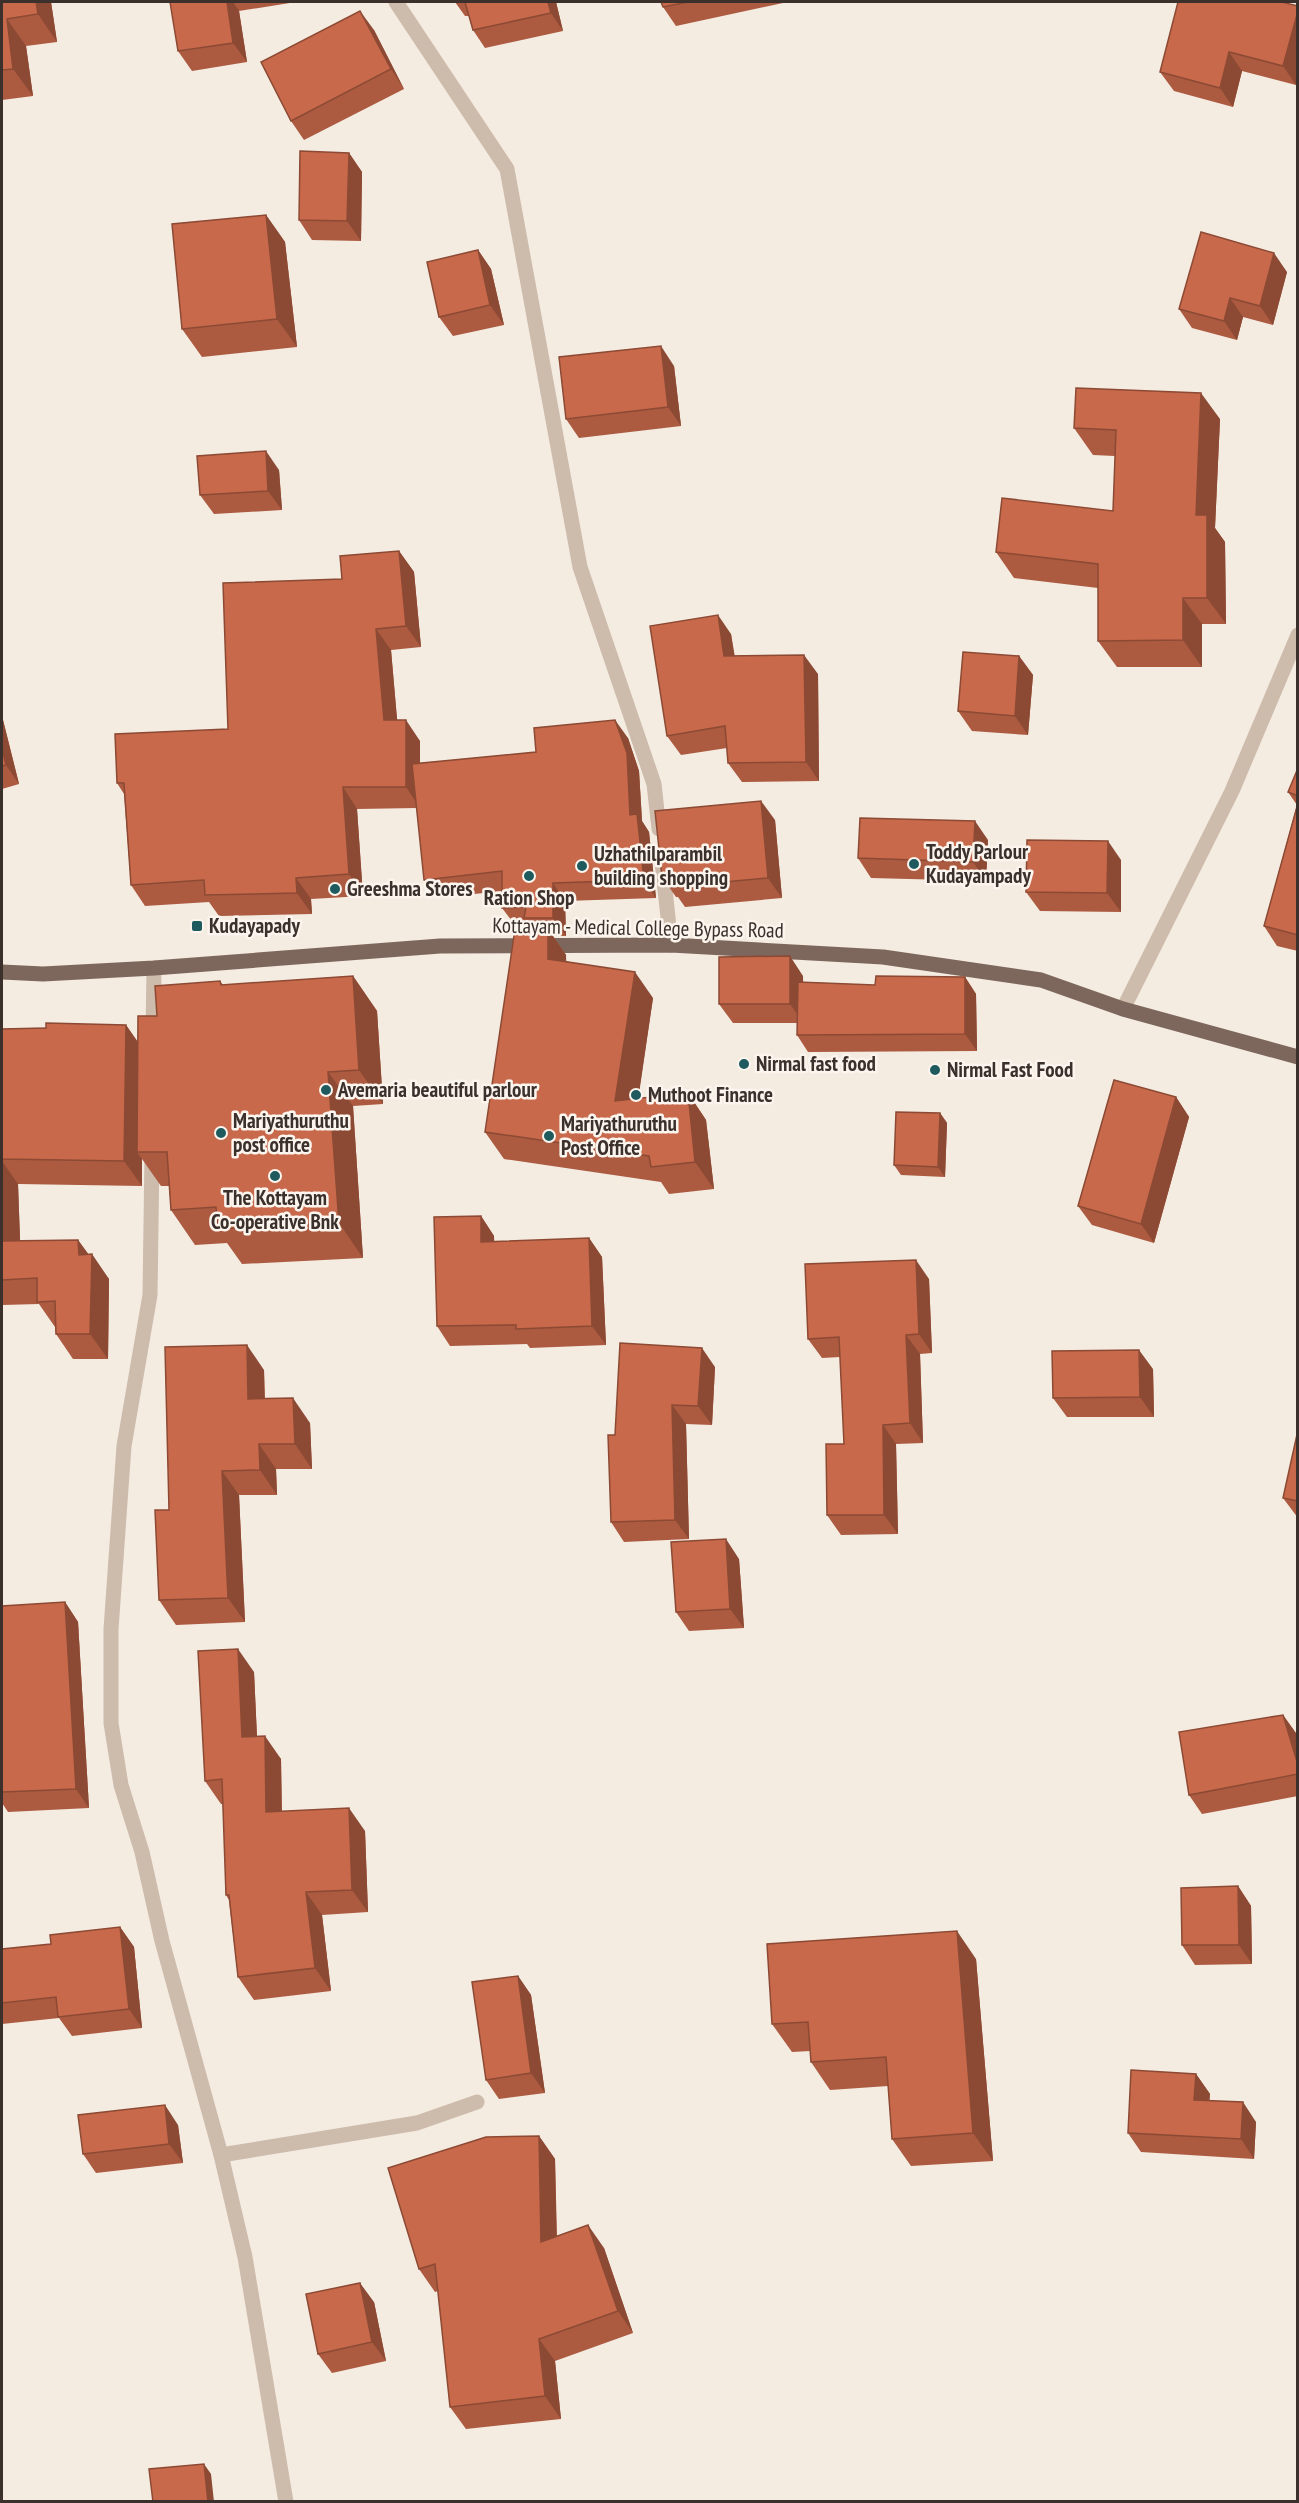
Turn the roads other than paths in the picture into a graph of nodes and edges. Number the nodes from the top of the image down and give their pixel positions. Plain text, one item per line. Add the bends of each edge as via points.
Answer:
1 (396, 2) edge
2 (1298, 635) edge
3 (671, 945) junction
4 (154, 968) junction
5 (2, 972) edge
6 (1123, 1009) junction
7 (153, 1050) edge
8 (1298, 1057) edge
9 (152, 1143) edge
10 (477, 2102) dead end
11 (221, 2155) junction
12 (286, 2502) edge

1 - 3 street via 507,169 580,567 654,784
2 - 6 street via 1232,791
3 - 4 main road, Kottayam - Medical College Bypass Road via 440,946
3 - 6 main road, Kottayam - Medical College Bypass Road via 883,957 1041,980
4 - 5 main road, Kottayam - Medical College Bypass Road via 43,974
4 - 7 street
6 - 8 main road, Kottayam - Medical College Bypass Road
9 - 11 street via 150,1295 124,1446 111,1629 111,1723 121,1785
10 - 11 street via 417,2123
11 - 12 street via 245,2257

